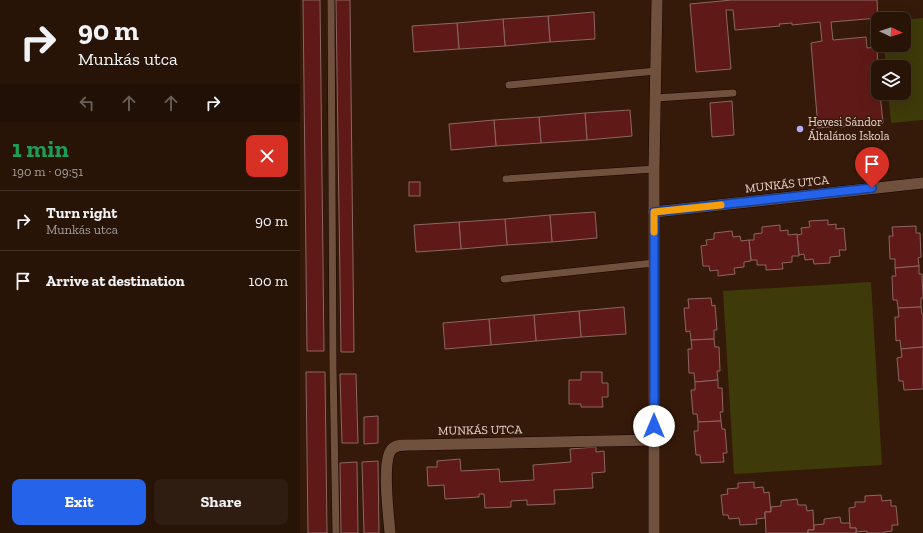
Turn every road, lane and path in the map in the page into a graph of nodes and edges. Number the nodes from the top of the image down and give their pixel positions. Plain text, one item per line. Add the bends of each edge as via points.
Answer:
1 (331, 0) edge
2 (658, 0) edge
3 (656, 71) junction
4 (509, 85) dead end
5 (733, 93) dead end
6 (656, 98) junction
7 (654, 169) junction
8 (506, 178) dead end
9 (923, 183) edge
10 (654, 212) junction
11 (654, 263) junction
12 (504, 279) dead end
13 (654, 440) junction
14 (336, 533) edge
15 (390, 533) edge
16 (654, 533) edge

1 - 14 lane
2 - 3 street
3 - 4 lane
3 - 6 street
5 - 6 lane
6 - 7 street
7 - 8 lane
7 - 10 street
9 - 10 street, MUNKÁS UTCA
10 - 11 street
11 - 12 lane
11 - 13 street
13 - 15 street, MUNKÁS UTCA via 396,446 389,453 387,461
13 - 16 street

